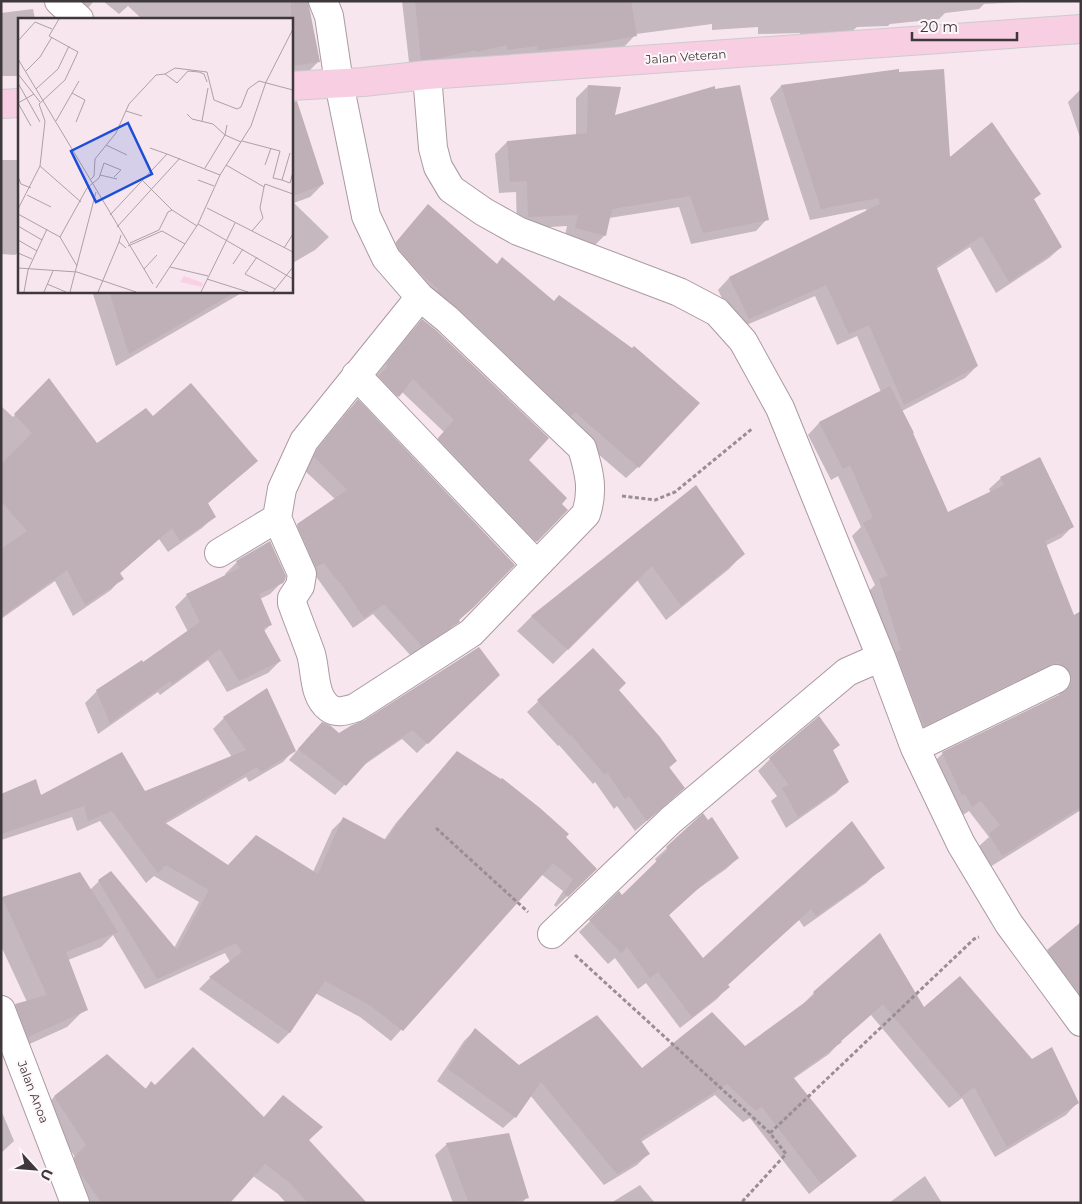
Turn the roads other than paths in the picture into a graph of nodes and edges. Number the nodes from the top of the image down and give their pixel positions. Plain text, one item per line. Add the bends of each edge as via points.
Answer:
1 (60, 1) edge
2 (323, 1) edge
3 (78, 18) edge
4 (1081, 29) edge
5 (415, 76) junction
6 (351, 83) junction
7 (292, 86) edge
8 (18, 103) edge
9 (1, 104) edge
10 (420, 296) junction
11 (356, 375) junction
12 (277, 518) junction
13 (219, 553) dead end
14 (536, 564) junction
15 (867, 663) junction
16 (1056, 679) dead end
17 (915, 748) junction
18 (552, 934) road end
19 (1, 1010) edge
20 (1081, 1022) edge
21 (75, 1203) edge

1 - 3 street
2 - 6 street
4 - 5 main road, Jalan Veteran
5 - 6 main road, Jalan Veteran
5 - 15 street via 438,167 451,189 518,231 694,300 717,312 743,341 780,408
6 - 7 main road, Jalan Veteran
6 - 10 street via 366,216 386,258
8 - 9 main road
10 - 11 street
10 - 14 street via 582,448 590,473 586,514
11 - 12 street via 304,441 282,489
11 - 14 street
12 - 13 street
12 - 14 street via 302,574 292,603 312,657 321,698 329,708 340,712 355,708 471,634
15 - 17 street
15 - 18 street via 671,820
16 - 17 street
17 - 20 street via 961,844 1009,924
19 - 21 street, Jalan Anoa

